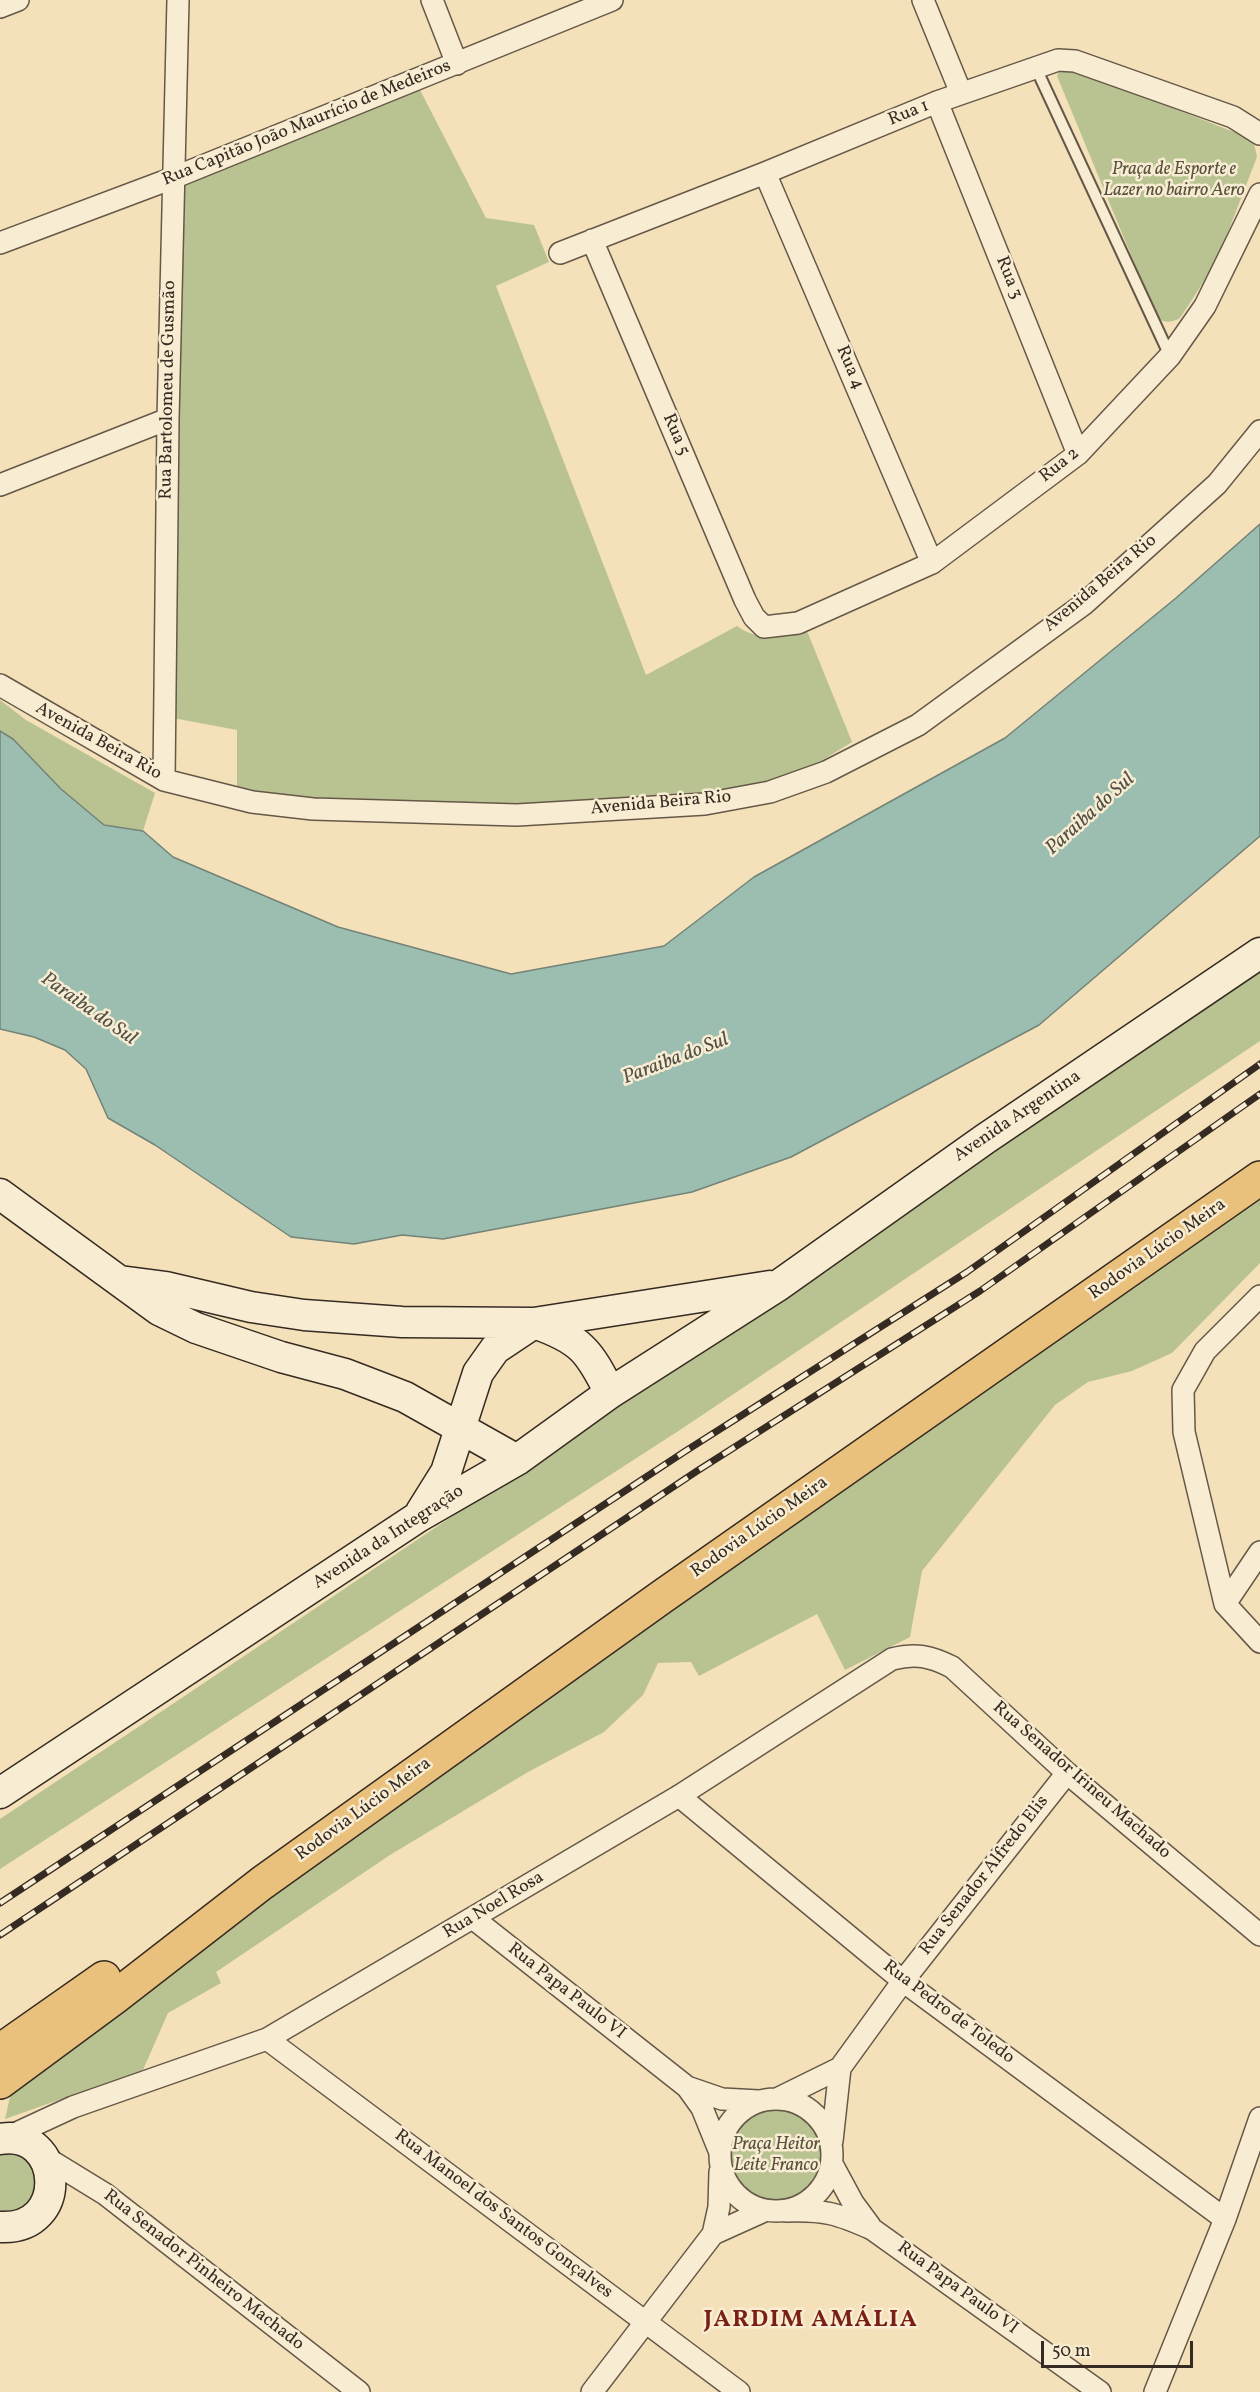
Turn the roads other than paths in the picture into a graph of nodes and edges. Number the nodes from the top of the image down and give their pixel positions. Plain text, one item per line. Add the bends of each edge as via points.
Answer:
1 (18, 0) edge
2 (177, 0) edge
3 (432, 0) edge
4 (612, 0) edge
5 (923, 0) edge
6 (0, 7) edge
7 (458, 64) junction
8 (1035, 66) junction
9 (961, 93) junction
10 (937, 102) junction
11 (1260, 134) edge
12 (765, 173) junction
13 (173, 178) junction
14 (1260, 194) edge
15 (592, 240) junction
16 (0, 243) edge
17 (560, 253) dead end
18 (1170, 356) junction
19 (168, 418) junction
20 (1260, 431) edge
21 (1078, 454) junction
22 (0, 485) edge
23 (932, 563) junction
24 (764, 627) joint
25 (0, 685) edge
26 (164, 780) junction
27 (1260, 953) edge
28 (1260, 1178) edge
29 (0, 1194) edge
30 (120, 1281) junction
31 (779, 1285) junction
32 (1260, 1296) edge
33 (534, 1323) junction
34 (610, 1393) junction
35 (461, 1427) junction
36 (517, 1460) junction
37 (418, 1517) junction
38 (1260, 1551) edge
39 (1225, 1604) junction
40 (1260, 1641) edge
41 (892, 1659) joint
42 (1067, 1773) junction
43 (0, 1793) edge
44 (679, 1796) junction
45 (262, 1883) junction
46 (474, 1919) junction
47 (1260, 1935) edge
48 (903, 1981) junction
49 (267, 2039) junction
50 (0, 2051) edge
51 (840, 2067) junction
52 (0, 2082) edge
53 (687, 2087) junction
54 (769, 2100) junction
55 (73, 2107) junction
56 (1260, 2118) edge
57 (21, 2145) edge
58 (832, 2154) junction
59 (720, 2161) junction
60 (764, 2211) junction
61 (786, 2211) junction
62 (1225, 2219) junction
63 (0, 2227) edge
64 (872, 2229) junction
65 (713, 2234) junction
66 (645, 2321) junction
67 (358, 2392) edge
68 (592, 2392) edge
69 (739, 2392) edge
70 (1100, 2392) edge
71 (1155, 2392) edge

1 - 6 street
2 - 13 street, Rua Bartolomeu de Gusmão
3 - 7 street
4 - 7 street, Rua Capitão João Maurício de Medeiros
5 - 9 street
7 - 13 street, Rua Capitão João Maurício de Medeiros
8 - 9 street, Rua 1
8 - 11 street, Rua 1 via 1058,60 1075,61 1233,117
8 - 18 lane
9 - 10 street, Rua 1
10 - 12 street, Rua 1
10 - 21 street, Rua 3
12 - 15 street, Rua 1
12 - 23 street, Rua 4
13 - 16 street, Rua Capitão João Maurício de Medeiros
13 - 19 street, Rua Bartolomeu de Gusmão
14 - 18 street, Rua 2 via 1204,306
15 - 17 street, Rua 1
15 - 24 street, Rua 5 via 745,600
18 - 21 street, Rua 2
19 - 22 street
19 - 26 street, Rua Bartolomeu de Gusmão
20 - 26 street, Avenida Beira Rio via 1217,484 1074,610 918,725 826,772 770,792 705,804 517,815 313,809 252,802
21 - 23 street, Rua 2
23 - 24 street, Rua 2 via 798,622
25 - 26 street, Avenida Beira Rio
27 - 31 street, Avenida Argentina via 985,1139
28 - 45 main road, Rodovia Lúcio Meira via 663,1596
29 - 30 street
30 - 33 street via 304,1315 402,1322
30 - 35 street via 159,1310 196,1328 345,1374 405,1397
31 - 33 street
31 - 34 street, Avenida da Integração
32 - 39 street via 1204,1351 1183,1390 1184,1432
33 - 34 street via 565,1334 586,1351
33 - 35 street via 495,1349 478,1372
34 - 36 street, Avenida da Integração
35 - 36 street
35 - 37 street via 438,1489
36 - 37 street, Avenida da Integração
37 - 43 street, Avenida da Integração
38 - 39 street
39 - 40 street
41 - 42 street, Rua Senador Irineu Machado via 912,1654 930,1656 952,1667
41 - 44 street, Rua Noel Rosa
42 - 47 street, Rua Senador Irineu Machado
42 - 48 street, Rua Senador Alfredo Elis
44 - 46 street, Rua Noel Rosa
44 - 48 street, Rua Pedro de Toledo
45 - 50 main road, Rodovia Lúcio Meira via 109,1974
45 - 52 main road, Rodovia Lúcio Meira
46 - 49 street, Rua Noel Rosa
46 - 53 street, Rua Papa Paulo VI
48 - 51 street, Rua Senador Alfredo Elis
48 - 62 street, Rua Pedro de Toledo
49 - 55 street, Rua Noel Rosa
49 - 66 street, Rua Manoel dos Santos Gonçalves
51 - 54 street, Rua Senador Alfredo Elis
51 - 58 street
53 - 54 street, Rua Papa Paulo VI via 722,2099
53 - 59 street, Rua Papa Paulo VI via 702,2108
54 - 58 street via 798,2103 814,2113 824,2125
54 - 59 street via 742,2109 724,2130
55 - 57 street, Rua Noel Rosa
55 - 57 street, Rua Noel Rosa
56 - 62 street
57 - 63 street via 50,2170 52,2186 39,2214 12,2228
57 - 67 street, Rua Senador Pinheiro Machado via 105,2194
58 - 61 street via 826,2183 806,2203
58 - 64 street, Rua Papa Paulo VI via 853,2203
59 - 60 street via 730,2190 744,2203
59 - 65 street via 719,2207
60 - 61 street
60 - 65 street
61 - 64 street, Rua Papa Paulo VI via 821,2210
62 - 71 street
64 - 70 street, Rua Papa Paulo VI
65 - 66 street
66 - 68 street
66 - 69 street, Rua Manoel dos Santos Gonçalves

